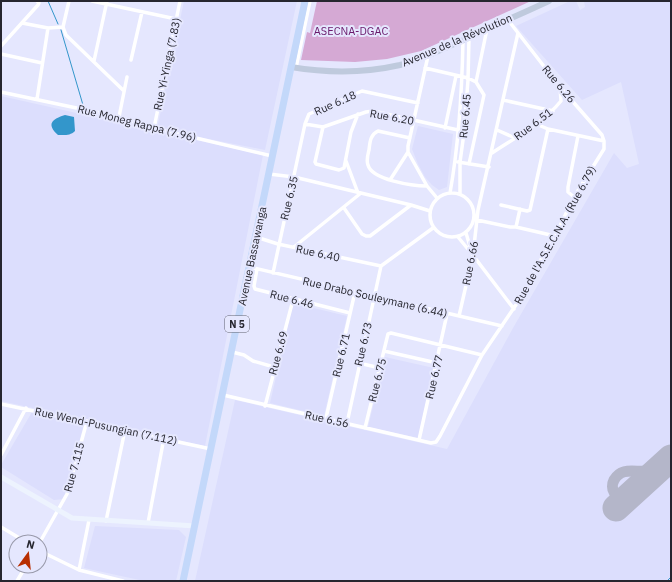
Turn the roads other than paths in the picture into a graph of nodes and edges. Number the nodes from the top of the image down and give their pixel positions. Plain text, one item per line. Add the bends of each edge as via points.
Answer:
1 (37, 1) edge
2 (69, 1) edge
3 (92, 1) edge
4 (180, 1) edge
5 (305, 1) edge
6 (310, 1) edge
7 (549, 1) edge
8 (106, 3) edge
9 (142, 12) junction
10 (176, 20) junction
11 (508, 20) junction
12 (22, 23) junction
13 (64, 27) junction
14 (48, 28) junction
15 (488, 29) junction
16 (518, 34) junction
17 (466, 38) junction
18 (1, 46) edge
19 (1, 54) edge
20 (428, 55) junction
21 (131, 60) dead end
22 (94, 61) junction
23 (42, 63) junction
24 (293, 68) junction
25 (425, 68) junction
26 (127, 76) dead end
27 (456, 76) junction
28 (462, 77) junction
29 (468, 78) junction
30 (476, 82) junction
31 (560, 87) junction
32 (124, 91) junction
33 (1, 92) edge
34 (37, 99) junction
35 (504, 100) junction
36 (460, 102) junction
37 (466, 102) junction
38 (418, 103) junction
39 (553, 111) junction
40 (358, 114) junction
41 (119, 117) junction
42 (414, 120) junction
43 (305, 124) junction
44 (536, 124) junction
45 (464, 126) junction
46 (323, 127) junction
47 (154, 128) junction
48 (445, 128) junction
49 (458, 128) junction
50 (548, 129) junction
51 (497, 130) junction
52 (578, 136) junction
53 (410, 138) junction
54 (515, 138) junction
55 (604, 141) junction
56 (408, 152) junction
57 (492, 153) junction
58 (273, 156) junction
59 (345, 160) junction
60 (458, 162) junction
61 (469, 164) junction
62 (489, 167) junction
63 (269, 174) junction
64 (294, 177) junction
65 (390, 180) junction
66 (427, 186) junction
67 (360, 193) junction
68 (450, 193) junction
69 (460, 194) junction
70 (574, 197) junction
71 (437, 198) junction
72 (411, 205) junction
73 (501, 205) dead end
74 (344, 208) junction
75 (520, 208) junction
76 (430, 211) junction
77 (478, 220) junction
78 (516, 227) junction
79 (433, 228) junction
80 (466, 233) junction
81 (555, 236) junction
82 (256, 237) junction
83 (458, 237) junction
84 (278, 244) junction
85 (294, 247) junction
86 (473, 255) junction
87 (381, 266) junction
88 (250, 267) junction
89 (257, 269) junction
90 (273, 273) junction
91 (355, 292) junction
92 (374, 296) junction
93 (293, 300) junction
94 (514, 309) junction
95 (350, 313) junction
96 (447, 314) junction
97 (459, 316) junction
98 (502, 326) junction
99 (441, 346) junction
100 (384, 350) junction
101 (232, 352) junction
102 (482, 355) junction
103 (359, 363) junction
104 (436, 363) junction
105 (274, 367) junction
106 (380, 368) junction
107 (222, 395) junction
108 (1, 404) edge
109 (265, 406) junction
110 (26, 408) junction
111 (326, 418) junction
112 (87, 421) junction
113 (347, 422) junction
114 (365, 428) junction
115 (125, 430) junction
116 (164, 438) junction
117 (419, 440) junction
118 (431, 443) joint
119 (211, 449) junction
120 (1, 455) edge
121 (1, 477) edge
122 (58, 510) junction
123 (89, 520) junction
124 (106, 521) junction
125 (148, 524) junction
126 (195, 526) junction
127 (2, 529) edge
128 (11, 534) edge
129 (44, 534) edge
130 (48, 554) edge
131 (79, 570) junction
132 (104, 579) edge
133 (124, 581) edge
134 (183, 581) edge

1 - 12 street via 38,5
2 - 13 street
3 - 8 street
4 - 10 street, Rue Yi-Yinga (7.83)
5 - 24 highway, Avenue Bassawanga / N 5
6 - 24 street
7 - 11 main road, Avenue de la Révolution
8 - 9 street
8 - 22 street
9 - 10 street
9 - 21 street
10 - 47 street, Rue Yi-Yinga (7.83)
11 - 15 main road, Avenue de la Révolution
11 - 16 street, Rue 6.26
12 - 14 street
12 - 18 street
13 - 14 street
13 - 22 street via 66,35
14 - 23 street
15 - 17 main road, Avenue de la Révolution
15 - 30 street
16 - 31 street, Rue 6.26
16 - 35 street, Rue 6.66
17 - 20 main road, Avenue de la Révolution
17 - 28 street, Rue 6.45
17 - 29 street, Rue 6.45
19 - 23 street
20 - 24 main road, Avenue de la Révolution via 402,64 370,70
20 - 25 street
22 - 32 street
23 - 34 street
24 - 58 highway, Avenue Bassawanga / N 5
25 - 27 street
25 - 38 street
26 - 32 street
27 - 28 street
27 - 48 street
28 - 29 street
28 - 36 street, Rue 6.45
29 - 30 street
29 - 37 street, Rue 6.45
30 - 61 street via 484,99
31 - 39 street, Rue 6.51 via 561,101
31 - 55 street, Rue 6.26 via 602,135
32 - 41 street
33 - 34 street, Rue Moneg Rappa (7.96)
34 - 41 street, Rue Moneg Rappa (7.96)
35 - 39 street
35 - 51 street, Rue 6.66
36 - 37 street
36 - 49 street, Rue 6.45
37 - 45 street, Rue 6.45
38 - 42 street
38 - 43 street, Rue 6.18 via 362,91 309,114
39 - 44 street, Rue 6.51
40 - 42 street, Rue 6.20 via 373,111
40 - 46 street, Rue 6.20
40 - 59 street
41 - 47 street, Rue Moneg Rappa (7.96)
42 - 48 street, Rue 6.20
42 - 53 street
43 - 46 street, Rue 6.20
43 - 64 street, Rue 6.35
44 - 50 street
44 - 54 street, Rue 6.51
45 - 49 street, Rue 6.20
45 - 60 street, Rue 6.45
46 - 59 street via 316,164 339,170 344,168
47 - 58 street, Rue Moneg Rappa (7.96)
48 - 49 street, Rue 6.20
49 - 60 street, Rue 6.45
50 - 52 street
50 - 75 street via 531,208 528,211
51 - 54 street
51 - 57 street, Rue 6.66
52 - 55 street
52 - 70 street via 568,187 568,192
53 - 56 street
53 - 65 street via 378,131 371,137 367,164 374,173
54 - 57 street, Rue 6.51
55 - 70 street, Rue de l'A.S.E.C.N.A. (Rue 6.79) via 604,149
56 - 65 street
56 - 66 street
57 - 62 street, Rue 6.66
58 - 63 highway, Avenue Bassawanga / N 5
59 - 67 street
60 - 61 street
60 - 68 street, Rue 6.45
60 - 69 street, Rue 6.45
61 - 62 street
62 - 77 street, Rue 6.66 via 478,210
63 - 64 street
63 - 82 highway, Avenue Bassawanga / N 5
64 - 67 street
64 - 84 street, Rue 6.35
65 - 66 street
66 - 71 street
67 - 72 street
67 - 74 street
68 - 69 street
68 - 71 street
69 - 80 street via 471,203 474,211 474,220
70 - 81 street, Rue de l'A.S.E.C.N.A. (Rue 6.79)
71 - 76 street
72 - 74 street via 370,236 362,234
72 - 76 street
73 - 75 street
74 - 85 street
75 - 78 street
76 - 79 street
77 - 78 street
77 - 86 street, Rue 6.66
78 - 81 street
79 - 83 street via 445,237
79 - 87 street
80 - 83 street
80 - 86 street
81 - 94 street, Rue de l'A.S.E.C.N.A. (Rue 6.79)
82 - 84 street, Rue 6.40
82 - 88 highway, Avenue Bassawanga / N 5
83 - 86 street
84 - 85 street, Rue 6.40
84 - 90 street, Rue 6.35
85 - 87 street, Rue 6.40
86 - 94 street
86 - 97 street, Rue 6.66
87 - 92 street, Rue 6.73
88 - 89 street, Rue Drabo Souleymane (6.44)
88 - 101 highway, Avenue Bassawanga / N 5
89 - 90 street, Rue Drabo Souleymane (6.44)
89 - 93 street, Rue 6.46 via 255,289
90 - 91 street, Rue Drabo Souleymane (6.44)
91 - 92 street, Rue Drabo Souleymane (6.44)
91 - 95 street, Rue 6.71
92 - 96 street, Rue Drabo Souleymane (6.44)
92 - 103 street, Rue 6.73
93 - 95 street, Rue 6.46
93 - 105 street, Rue 6.69
94 - 98 street, Rue de l'A.S.E.C.N.A. (Rue 6.79)
95 - 111 street, Rue 6.71
96 - 97 street, Rue Drabo Souleymane (6.44)
96 - 99 street, Rue 6.77
97 - 98 street, Rue Drabo Souleymane (6.44)
98 - 102 street, Rue de l'A.S.E.C.N.A. (Rue 6.79)
99 - 100 street, Rue 6.75 via 391,333 388,334
99 - 102 street
99 - 104 street, Rue 6.77
100 - 104 street
100 - 106 street, Rue 6.75
101 - 105 street
101 - 107 highway, Avenue Bassawanga / N 5
102 - 118 street, Rue de l'A.S.E.C.N.A. (Rue 6.79) via 440,436 436,442
103 - 106 street
103 - 113 street, Rue 6.73
104 - 117 street, Rue 6.77
105 - 109 street, Rue 6.69
106 - 114 street, Rue 6.75
107 - 109 street, Rue 6.56
107 - 119 highway, Avenue Bassawanga / N 5
108 - 110 street, Rue Wend-Pusungian (7.112)
109 - 111 street, Rue 6.56
110 - 112 street, Rue Wend-Pusungian (7.112)
110 - 120 street
111 - 113 street, Rue 6.56
112 - 115 street, Rue Wend-Pusungian (7.112)
112 - 122 street, Rue 7.115 via 67,494
113 - 114 street, Rue 6.56
114 - 117 street, Rue 6.56
115 - 116 street, Rue Wend-Pusungian (7.112)
115 - 124 street
116 - 119 street, Rue Wend-Pusungian (7.112)
116 - 125 street
117 - 118 street, Rue 6.56
119 - 126 highway, Avenue Bassawanga / N 5
121 - 122 street
122 - 123 street via 72,518
122 - 129 street, Rue 7.115
123 - 124 street
123 - 131 street
124 - 125 street
125 - 126 street
126 - 134 highway, Avenue Bassawanga / N 5
127 - 128 street
130 - 131 street
131 - 132 street
132 - 133 street

